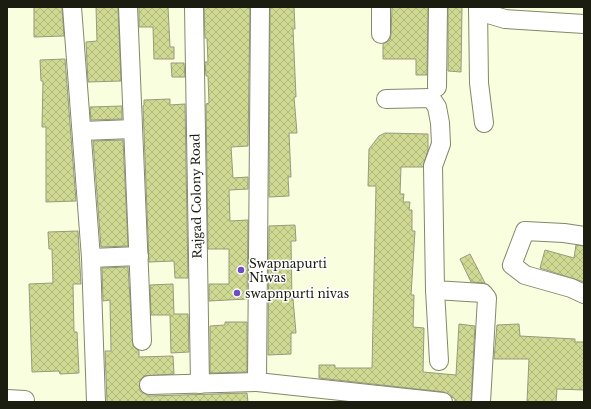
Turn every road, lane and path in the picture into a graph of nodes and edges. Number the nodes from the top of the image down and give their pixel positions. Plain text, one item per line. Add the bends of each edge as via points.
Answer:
1 (72, 7) edge
2 (128, 7) edge
3 (194, 7) edge
4 (260, 7) edge
5 (381, 7) edge
6 (438, 7) edge
7 (478, 9) edge
8 (584, 24) edge
9 (381, 34) dead end
10 (437, 87) dead end
11 (386, 99) dead end
12 (484, 123) dead end
13 (133, 129) junction
14 (82, 131) junction
15 (584, 236) edge
16 (139, 256) junction
17 (91, 258) junction
18 (435, 290) junction
19 (584, 294) edge
20 (142, 341) dead end
21 (439, 361) dead end
22 (257, 382) junction
23 (200, 384) junction
24 (149, 385) dead end
25 (7, 398) edge
26 (25, 400) dead end
27 (96, 402) edge
28 (443, 402) edge
29 (481, 402) edge

1 - 14 street
2 - 13 street
3 - 23 street, Rajgad Colony Road
4 - 22 street
5 - 9 street
6 - 10 street
7 - 8 street via 505,19
7 - 12 street via 479,83
11 - 18 street via 431,98 437,106 441,144 433,166
13 - 14 street
13 - 16 street
14 - 17 street
15 - 19 street via 524,231 512,265 525,275
16 - 17 street
16 - 20 street
17 - 27 street
18 - 21 street
18 - 29 street via 483,294 487,298
22 - 23 street
22 - 28 street
23 - 24 street
25 - 26 street

